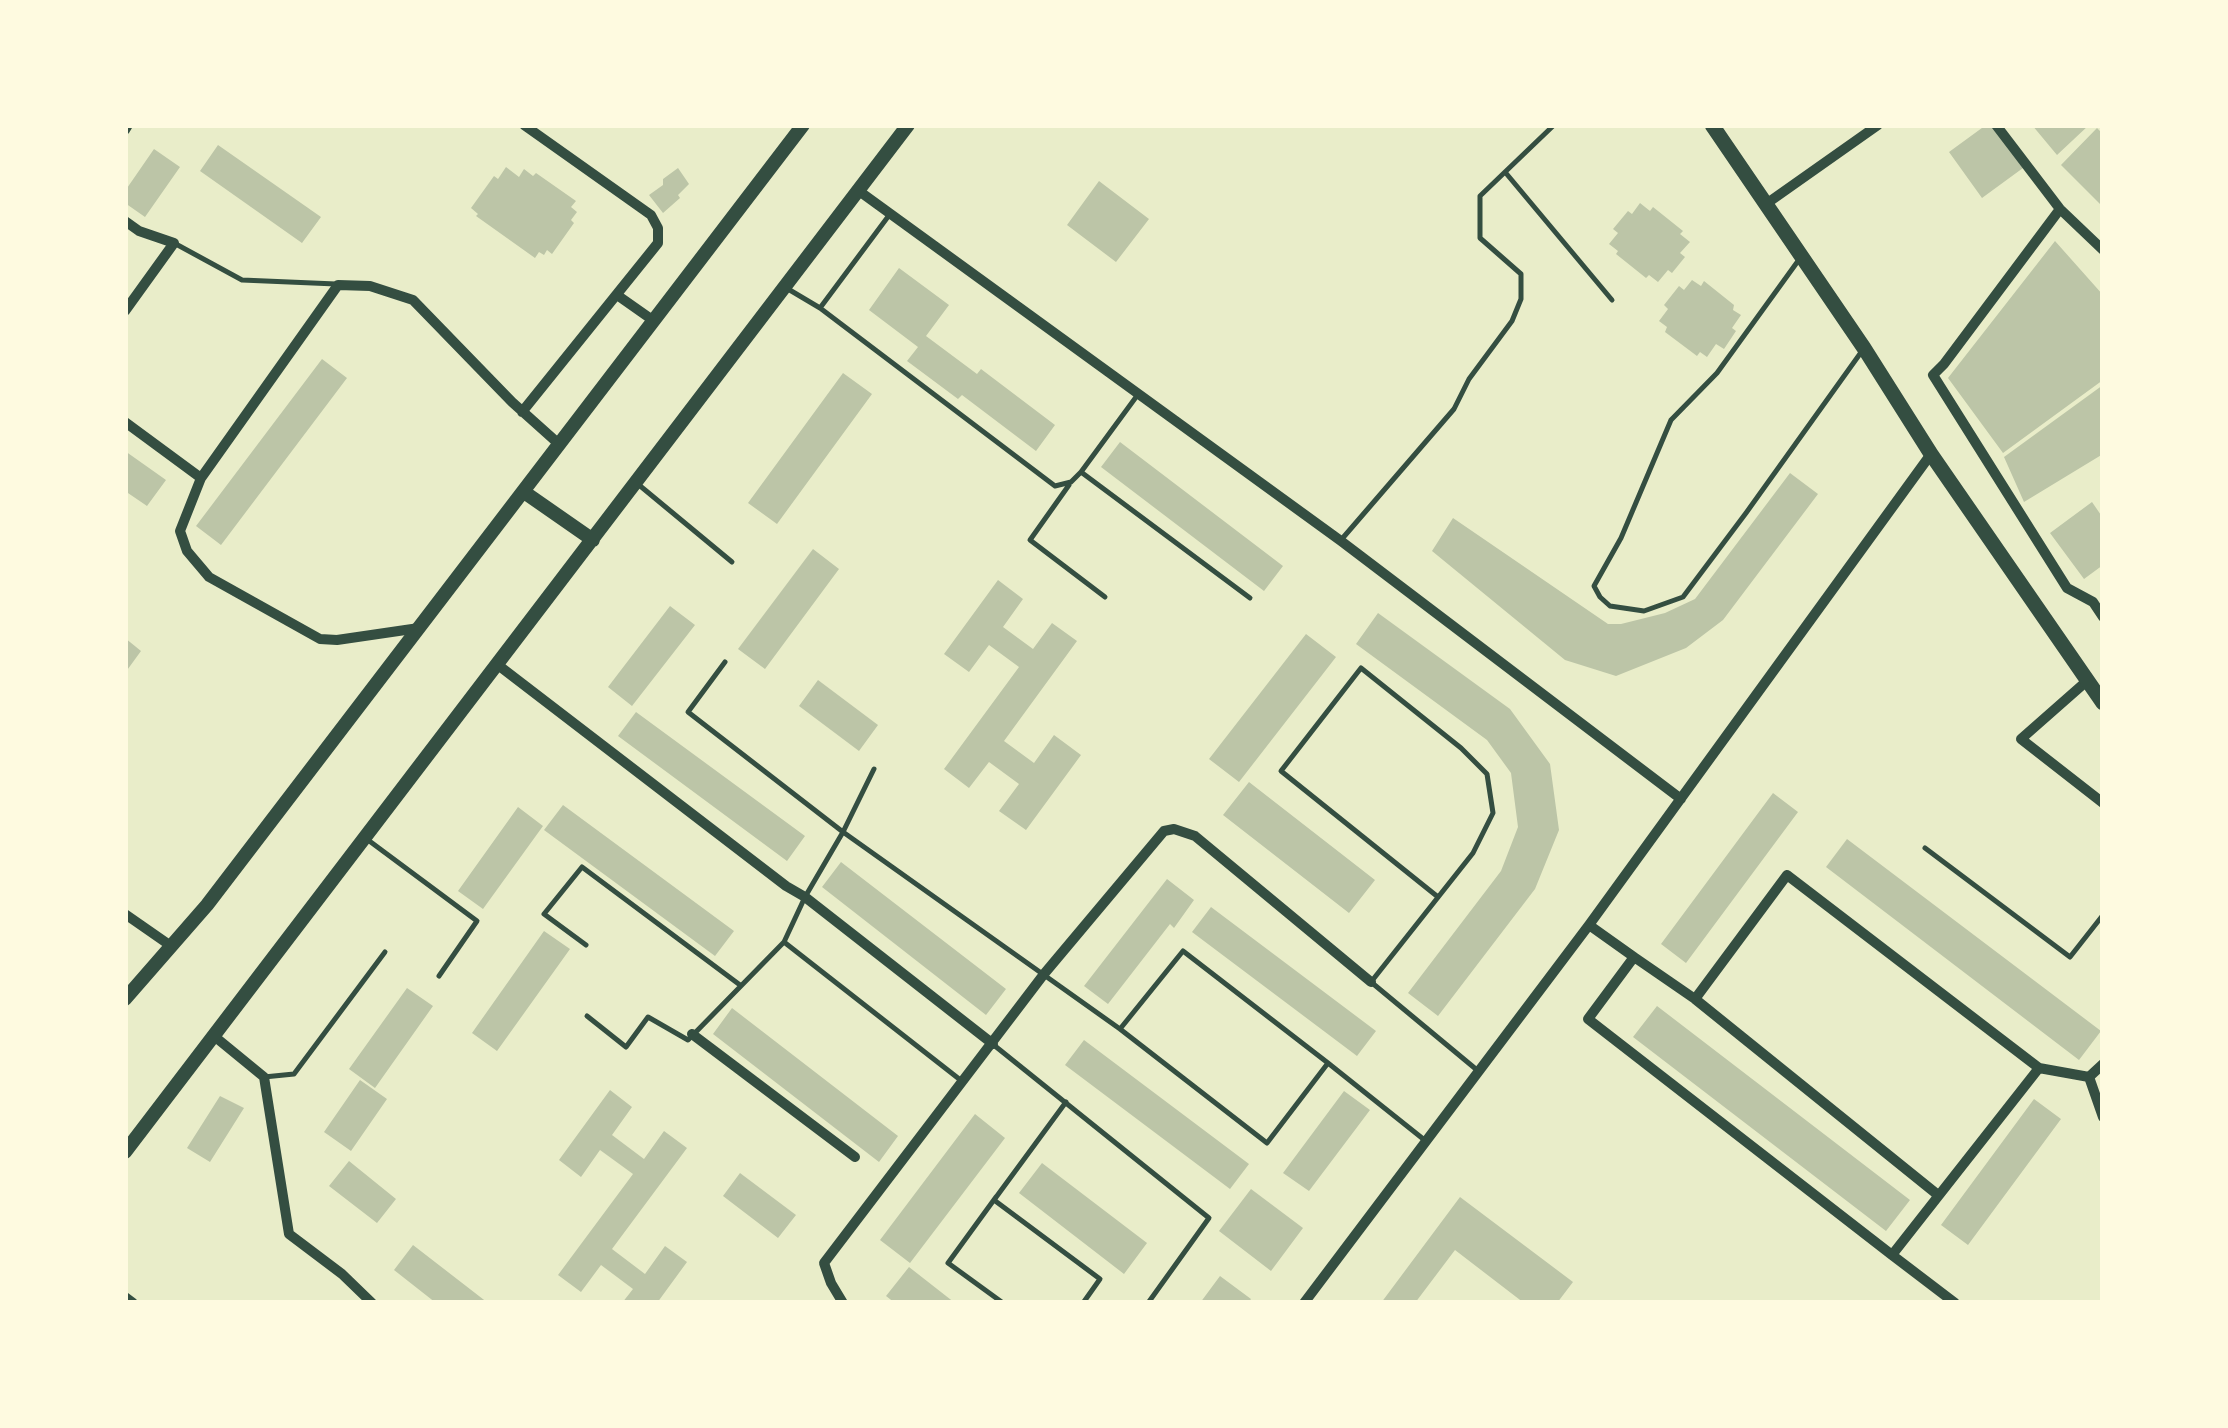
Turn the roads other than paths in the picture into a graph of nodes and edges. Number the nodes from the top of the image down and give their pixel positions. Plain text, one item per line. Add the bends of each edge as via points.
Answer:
1 (524, 125) edge
2 (803, 125) edge
3 (908, 125) edge
4 (1554, 125) edge
5 (1712, 125) edge
6 (1878, 125) edge
7 (1996, 125) edge
8 (1505, 172) junction
9 (859, 191) junction
10 (1766, 204) junction
11 (2060, 208) junction
12 (890, 214) junction
13 (125, 220) edge
14 (174, 243) junction
15 (2103, 250) edge
16 (1800, 258) junction
17 (338, 284) junction
18 (786, 287) junction
19 (617, 294) junction
20 (1612, 300) dead end
21 (820, 308) junction
22 (125, 310) edge
23 (654, 321) junction
24 (1864, 348) junction
25 (1139, 392) junction
26 (522, 412) junction
27 (125, 422) edge
28 (560, 444) junction
29 (1932, 454) junction
30 (1080, 472) junction
31 (201, 478) junction
32 (1070, 482) junction
33 (637, 483) junction
34 (524, 492) junction
35 (593, 540) junction
36 (1341, 541) junction
37 (732, 562) dead end
38 (1105, 598) dead end
39 (1250, 598) dead end
40 (2098, 599) edge
41 (2103, 617) edge
42 (420, 628) junction
43 (724, 662) dead end
44 (498, 665) junction
45 (2088, 680) junction
46 (2103, 703) edge
47 (874, 769) dead end
48 (1680, 799) junction
49 (2103, 803) edge
50 (843, 832) junction
51 (365, 838) junction
52 (1925, 848) dead end
53 (805, 897) junction
54 (1438, 898) junction
55 (125, 914) edge
56 (2103, 915) edge
57 (1588, 925) junction
58 (784, 942) junction
59 (586, 944) dead end
60 (171, 946) junction
61 (386, 952) dead end
62 (1634, 957) junction
63 (1044, 974) junction
64 (439, 976) dead end
65 (1371, 982) junction
66 (740, 985) junction
67 (1695, 998) junction
68 (125, 1000) edge
69 (587, 1016) dead end
70 (1120, 1030) junction
71 (692, 1034) junction
72 (214, 1036) junction
73 (993, 1044) junction
74 (1328, 1063) junction
75 (2103, 1064) edge
76 (2040, 1068) junction
77 (1480, 1072) junction
78 (264, 1077) junction
79 (2089, 1077) junction
80 (962, 1082) junction
81 (1066, 1102) junction
82 (2103, 1117) edge
83 (1427, 1142) junction
84 (125, 1152) edge
85 (855, 1156) dead end
86 (1938, 1196) junction
87 (1892, 1255) junction
88 (125, 1297) edge
89 (132, 1303) edge
90 (372, 1303) edge
91 (843, 1303) edge
92 (1002, 1303) edge
93 (1083, 1303) edge
94 (1148, 1303) edge
95 (1304, 1303) edge
96 (1955, 1303) edge

1 - 19 street via 651,215 658,243
2 - 23 street
3 - 9 street
4 - 8 lane
5 - 10 main road
6 - 10 street
7 - 11 street
8 - 20 lane
8 - 36 lane via 1480,196 1480,238 1521,274 1512,322 1454,409
9 - 12 street
9 - 18 street
10 - 16 main road
11 - 15 street
11 - 40 street via 1932,375 2067,588
12 - 21 lane
12 - 25 street
13 - 14 street
14 - 17 lane via 242,280
14 - 22 street
16 - 24 main road
16 - 24 lane via 1717,374 1671,420 1594,586 1600,597 1610,606 1644,611 1682,597
17 - 26 street via 413,300
17 - 31 street
18 - 21 lane
18 - 33 street
19 - 23 street
19 - 26 street
21 - 32 lane via 1055,486
23 - 28 street
24 - 29 main road
25 - 30 lane
25 - 36 street
26 - 28 street
27 - 31 street
28 - 34 street
29 - 45 main road
29 - 48 street
30 - 32 lane
30 - 39 lane
31 - 42 street via 180,531 209,577 320,639
32 - 38 lane via 1030,540
33 - 35 street
33 - 37 lane
34 - 35 street
34 - 42 street
35 - 44 street
36 - 48 street
40 - 41 street
42 - 60 street
43 - 50 lane via 688,712
44 - 51 street
44 - 53 street
45 - 46 main road
45 - 49 street via 2021,739
47 - 50 lane
48 - 57 street
50 - 53 lane
50 - 63 lane
51 - 64 lane via 477,921
51 - 72 street
52 - 56 lane via 2070,957
53 - 58 lane
53 - 73 street
54 - 54 lane via 1493,813 1487,774 1361,668 1281,770
54 - 65 lane
55 - 60 street
57 - 62 street
57 - 77 street
58 - 66 lane
58 - 80 lane
59 - 66 lane via 544,914 582,867
60 - 68 street
61 - 78 lane via 294,1074
62 - 67 street
62 - 87 street via 1588,1019
63 - 65 street via 1164,831 1174,829 1196,836
63 - 70 lane
63 - 73 street
65 - 77 lane
66 - 71 lane
67 - 76 street via 1788,875
67 - 86 street
69 - 71 lane via 626,1046 648,1017 688,1040
70 - 74 lane via 1183,950
70 - 74 lane via 1267,1143
71 - 85 street
72 - 78 street
72 - 84 street
73 - 80 street
73 - 81 lane
74 - 83 lane
75 - 79 street
76 - 79 street
76 - 86 street
77 - 83 street
78 - 90 street via 289,1234
79 - 82 street
80 - 91 street via 824,1263
81 - 92 lane via 948,1262
81 - 93 lane via 994,1200 1100,1279
81 - 94 lane via 1209,1218
83 - 95 street
86 - 87 street
87 - 96 street
88 - 89 street

